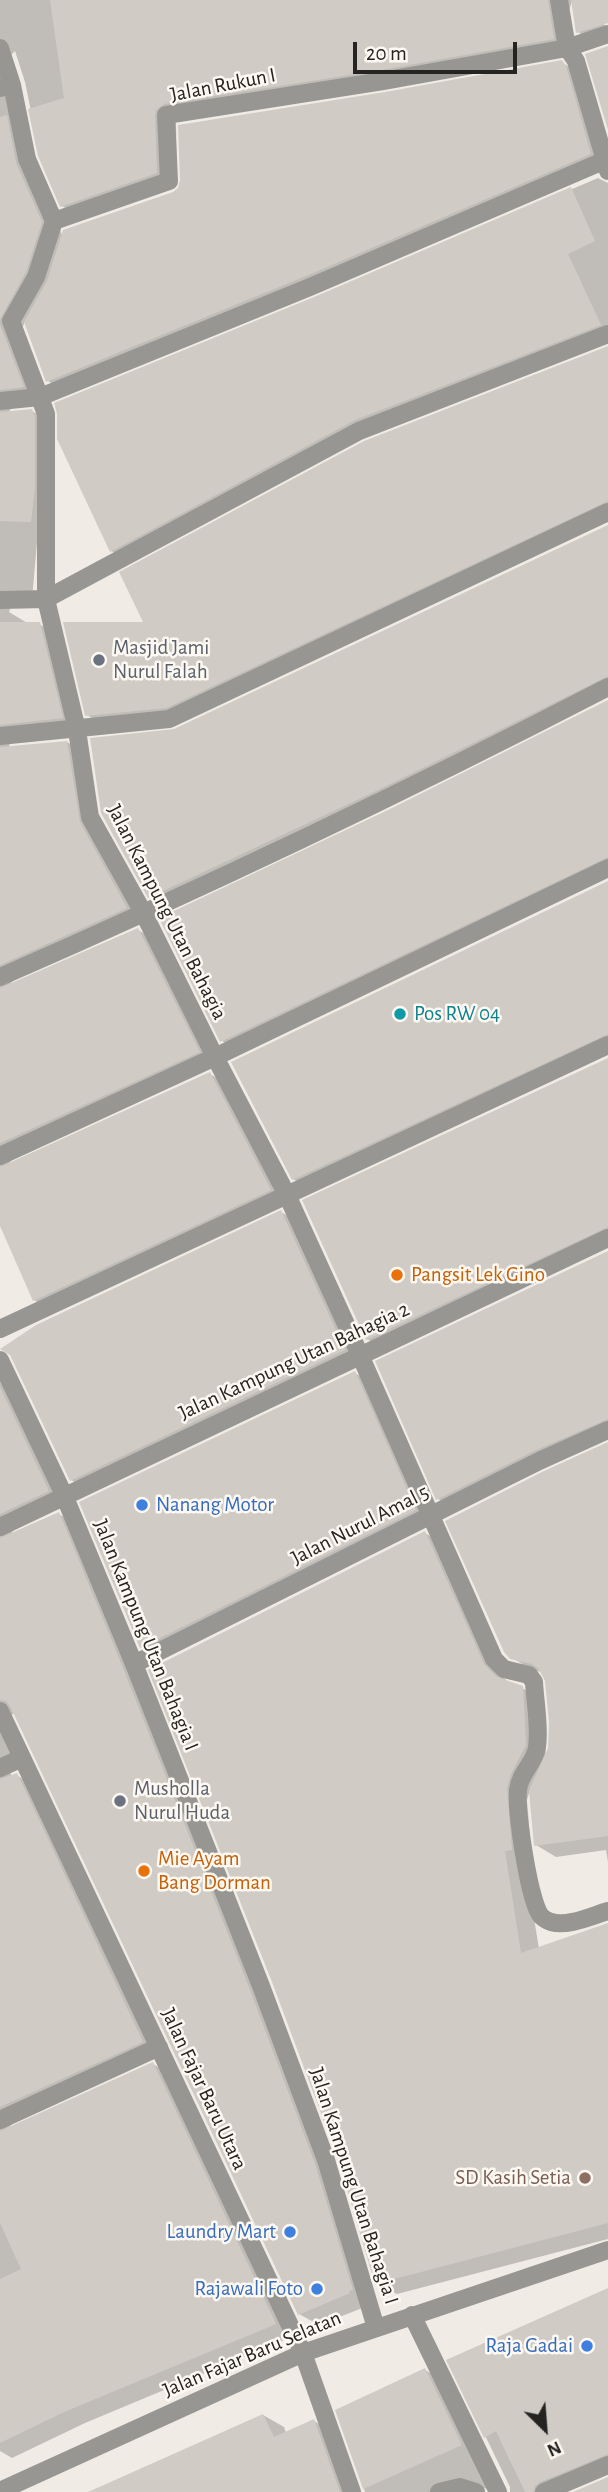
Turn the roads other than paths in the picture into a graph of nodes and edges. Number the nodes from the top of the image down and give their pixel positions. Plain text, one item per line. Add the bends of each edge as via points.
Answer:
1 (559, 0) edge
2 (608, 34) edge
3 (0, 48) edge
4 (567, 48) junction
5 (6, 87) edge
6 (607, 164) edge
7 (54, 221) junction
8 (608, 334) edge
9 (40, 397) junction
10 (0, 401) edge
11 (608, 512) edge
12 (46, 599) junction
13 (0, 600) edge
14 (608, 687) edge
15 (77, 730) junction
16 (0, 736) edge
17 (608, 868) edge
18 (144, 914) junction
19 (0, 977) edge
20 (608, 1045) edge
21 (215, 1058) junction
22 (0, 1156) edge
23 (287, 1195) junction
24 (608, 1238) edge
25 (0, 1329) edge
26 (360, 1355) junction
27 (0, 1360) edge
28 (608, 1430) edge
29 (64, 1495) junction
30 (429, 1516) junction
31 (0, 1527) edge
32 (134, 1664) junction
33 (0, 1711) edge
34 (22, 1758) junction
35 (0, 1768) edge
36 (608, 1911) edge
37 (159, 2048) junction
38 (0, 2120) edge
39 (608, 2250) edge
40 (412, 2315) junction
41 (376, 2328) junction
42 (303, 2353) junction
43 (608, 2465) edge
44 (0, 2491) edge
45 (352, 2492) edge
46 (439, 2492) edge
47 (476, 2492) edge
48 (498, 2492) edge
49 (544, 2492) edge

1 - 4 street
2 - 4 street
3 - 5 street
4 - 6 street via 576,61
4 - 7 street, Jalan Rukun I via 166,115 169,181
5 - 7 street via 27,159
6 - 9 street
7 - 9 street, Jalan Kampung Utan Bahagia via 36,277 11,321
8 - 12 street via 359,431
9 - 10 street
9 - 12 street, Jalan Kampung Utan Bahagia via 47,439
11 - 15 street via 169,719
12 - 13 street
12 - 15 street, Jalan Kampung Utan Bahagia
14 - 18 street
15 - 16 street
15 - 18 street, Jalan Kampung Utan Bahagia via 90,817
17 - 21 street
18 - 19 street
18 - 21 street, Jalan Kampung Utan Bahagia
20 - 23 street
21 - 22 street
21 - 23 street, Jalan Kampung Utan Bahagia
23 - 25 street
23 - 26 street, Jalan Kampung Utan Bahagia
24 - 26 street, Jalan Kampung Utan Bahagia 2
26 - 29 street, Jalan Kampung Utan Bahagia 2
26 - 30 street, Jalan Kampung Utan Bahagia
27 - 29 street, Jalan Kampung Utan Bahagia I
28 - 30 street, Jalan Nurul Amal 5
29 - 31 street, Jalan Kampung Utan Bahagia 2
29 - 32 street, Jalan Kampung Utan Bahagia I
30 - 32 street, Jalan Nurul Amal 5
30 - 36 street, Jalan Kampung Utan Bahagia via 498,1666 528,1675 534,1682 537,1747 517,1794 534,1903 542,1918 552,1922
32 - 41 street, Jalan Kampung Utan Bahagia I via 326,2160
33 - 34 street, Jalan Fajar Baru Utara
34 - 35 street
34 - 37 street, Jalan Fajar Baru Utara
37 - 38 street
37 - 42 street, Jalan Fajar Baru Utara
39 - 40 street, Jalan Fajar Baru Selatan
40 - 41 street, Jalan Fajar Baru Selatan
40 - 48 street
41 - 42 street, Jalan Fajar Baru Selatan
42 - 44 street, Jalan Fajar Baru Selatan
42 - 45 street, Jalan Fajar Baru Utara
43 - 49 street
46 - 47 street via 460,2487

